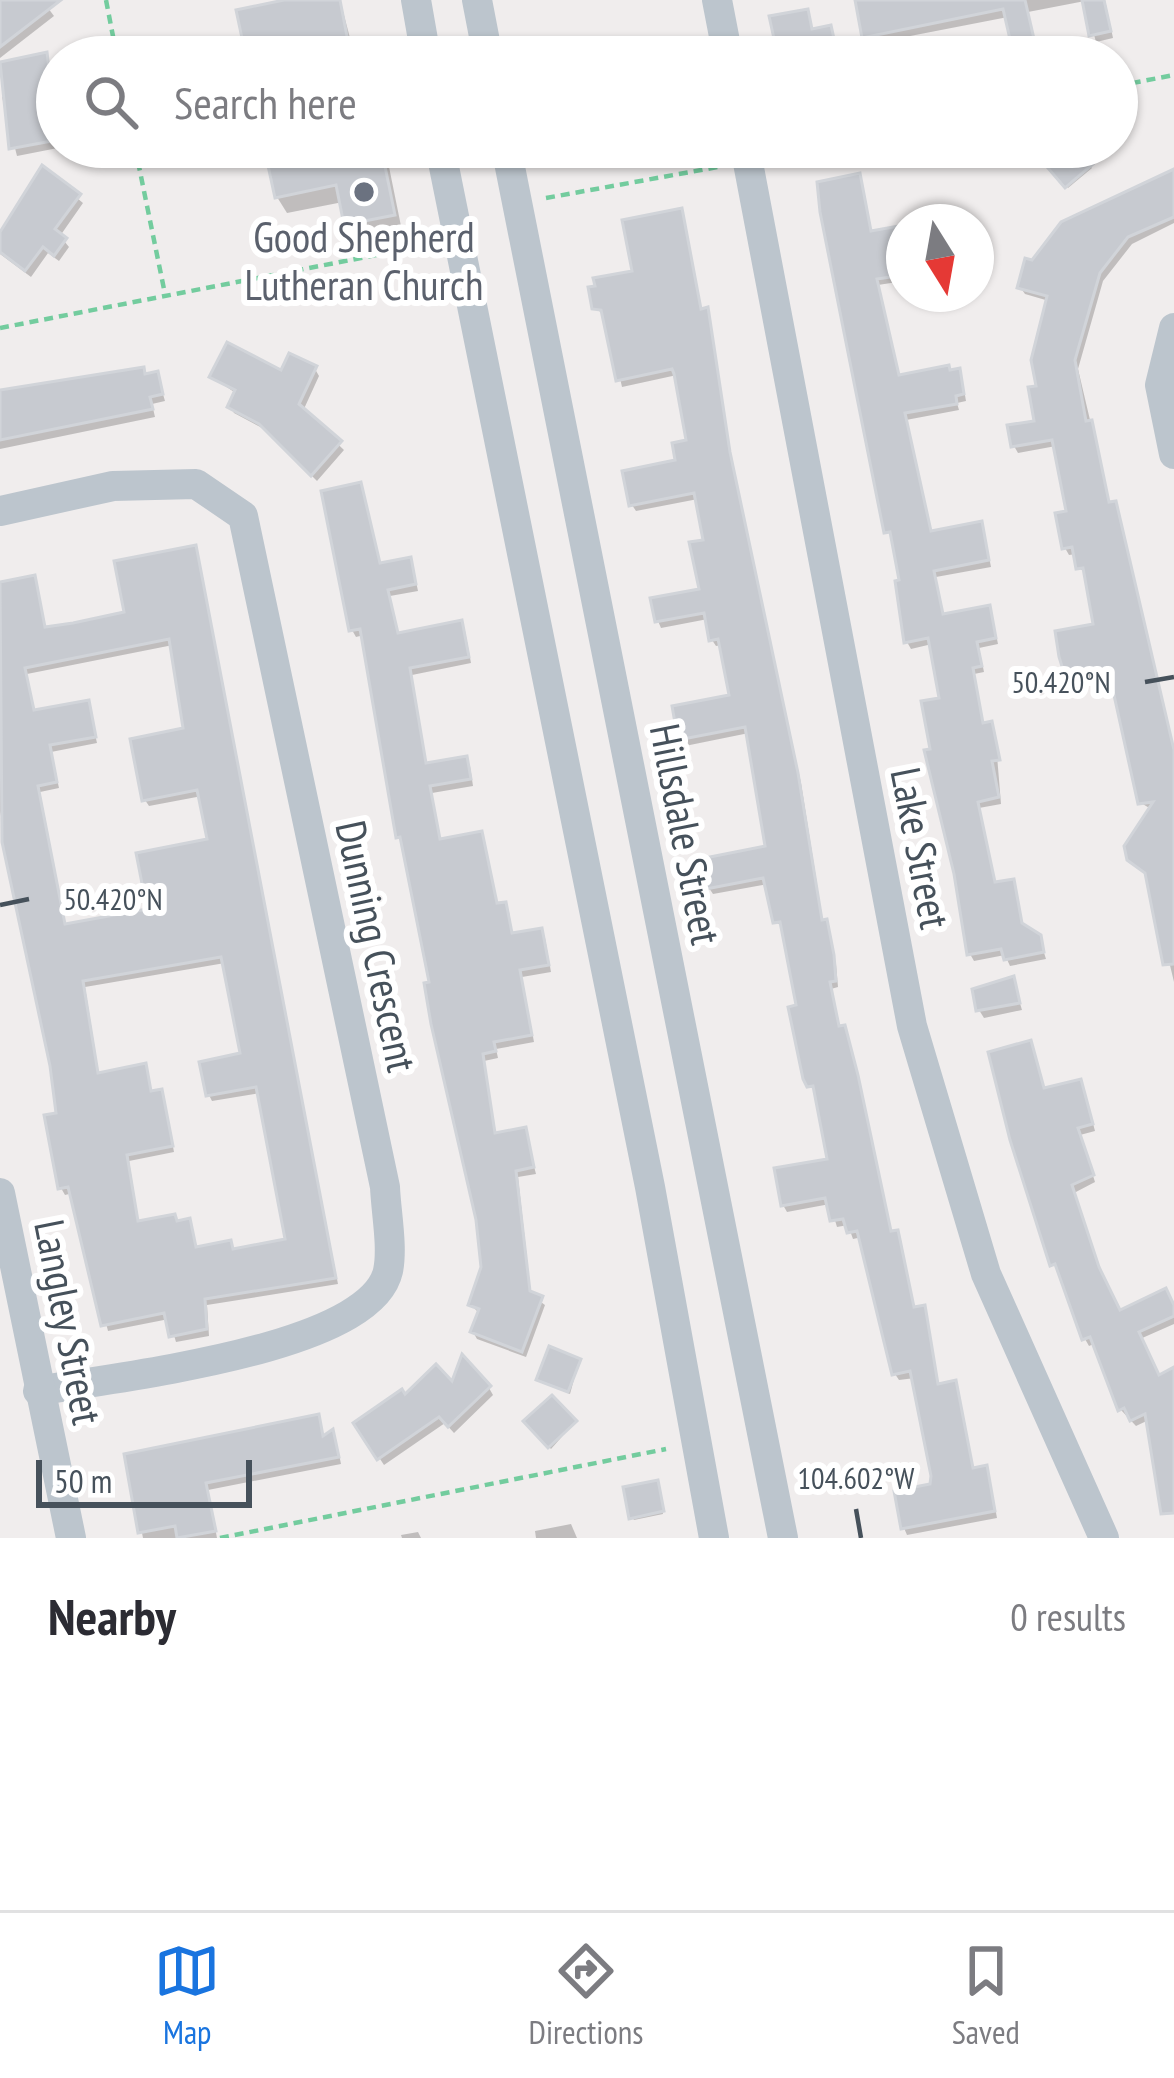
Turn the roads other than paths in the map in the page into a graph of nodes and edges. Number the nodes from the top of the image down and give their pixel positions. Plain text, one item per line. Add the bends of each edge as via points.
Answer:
1 (416, 0) edge
2 (477, 0) edge
3 (717, 0) edge
4 (422, 36) edge
5 (484, 36) edge
6 (724, 36) edge
7 (444, 168) edge
8 (510, 168) edge
9 (749, 168) edge
10 (1174, 328) edge
11 (1174, 454) edge
12 (0, 512) edge
13 (0, 1193) edge
14 (38, 1391) junction
15 (70, 1538) edge
16 (714, 1538) edge
17 (783, 1538) edge
18 (1104, 1538) edge

1 - 4 street
2 - 5 street
3 - 6 street
7 - 16 street
8 - 17 street, Hillsdale Street
9 - 18 street, Lake Street via 912,1026 986,1274
10 - 11 street via 1160,385
12 - 14 street, Dunning Crescent via 112,487 196,484 243,516 385,1187 388,1272 367,1307 298,1342
13 - 14 street, Langley Street
14 - 15 street, Langley Street

